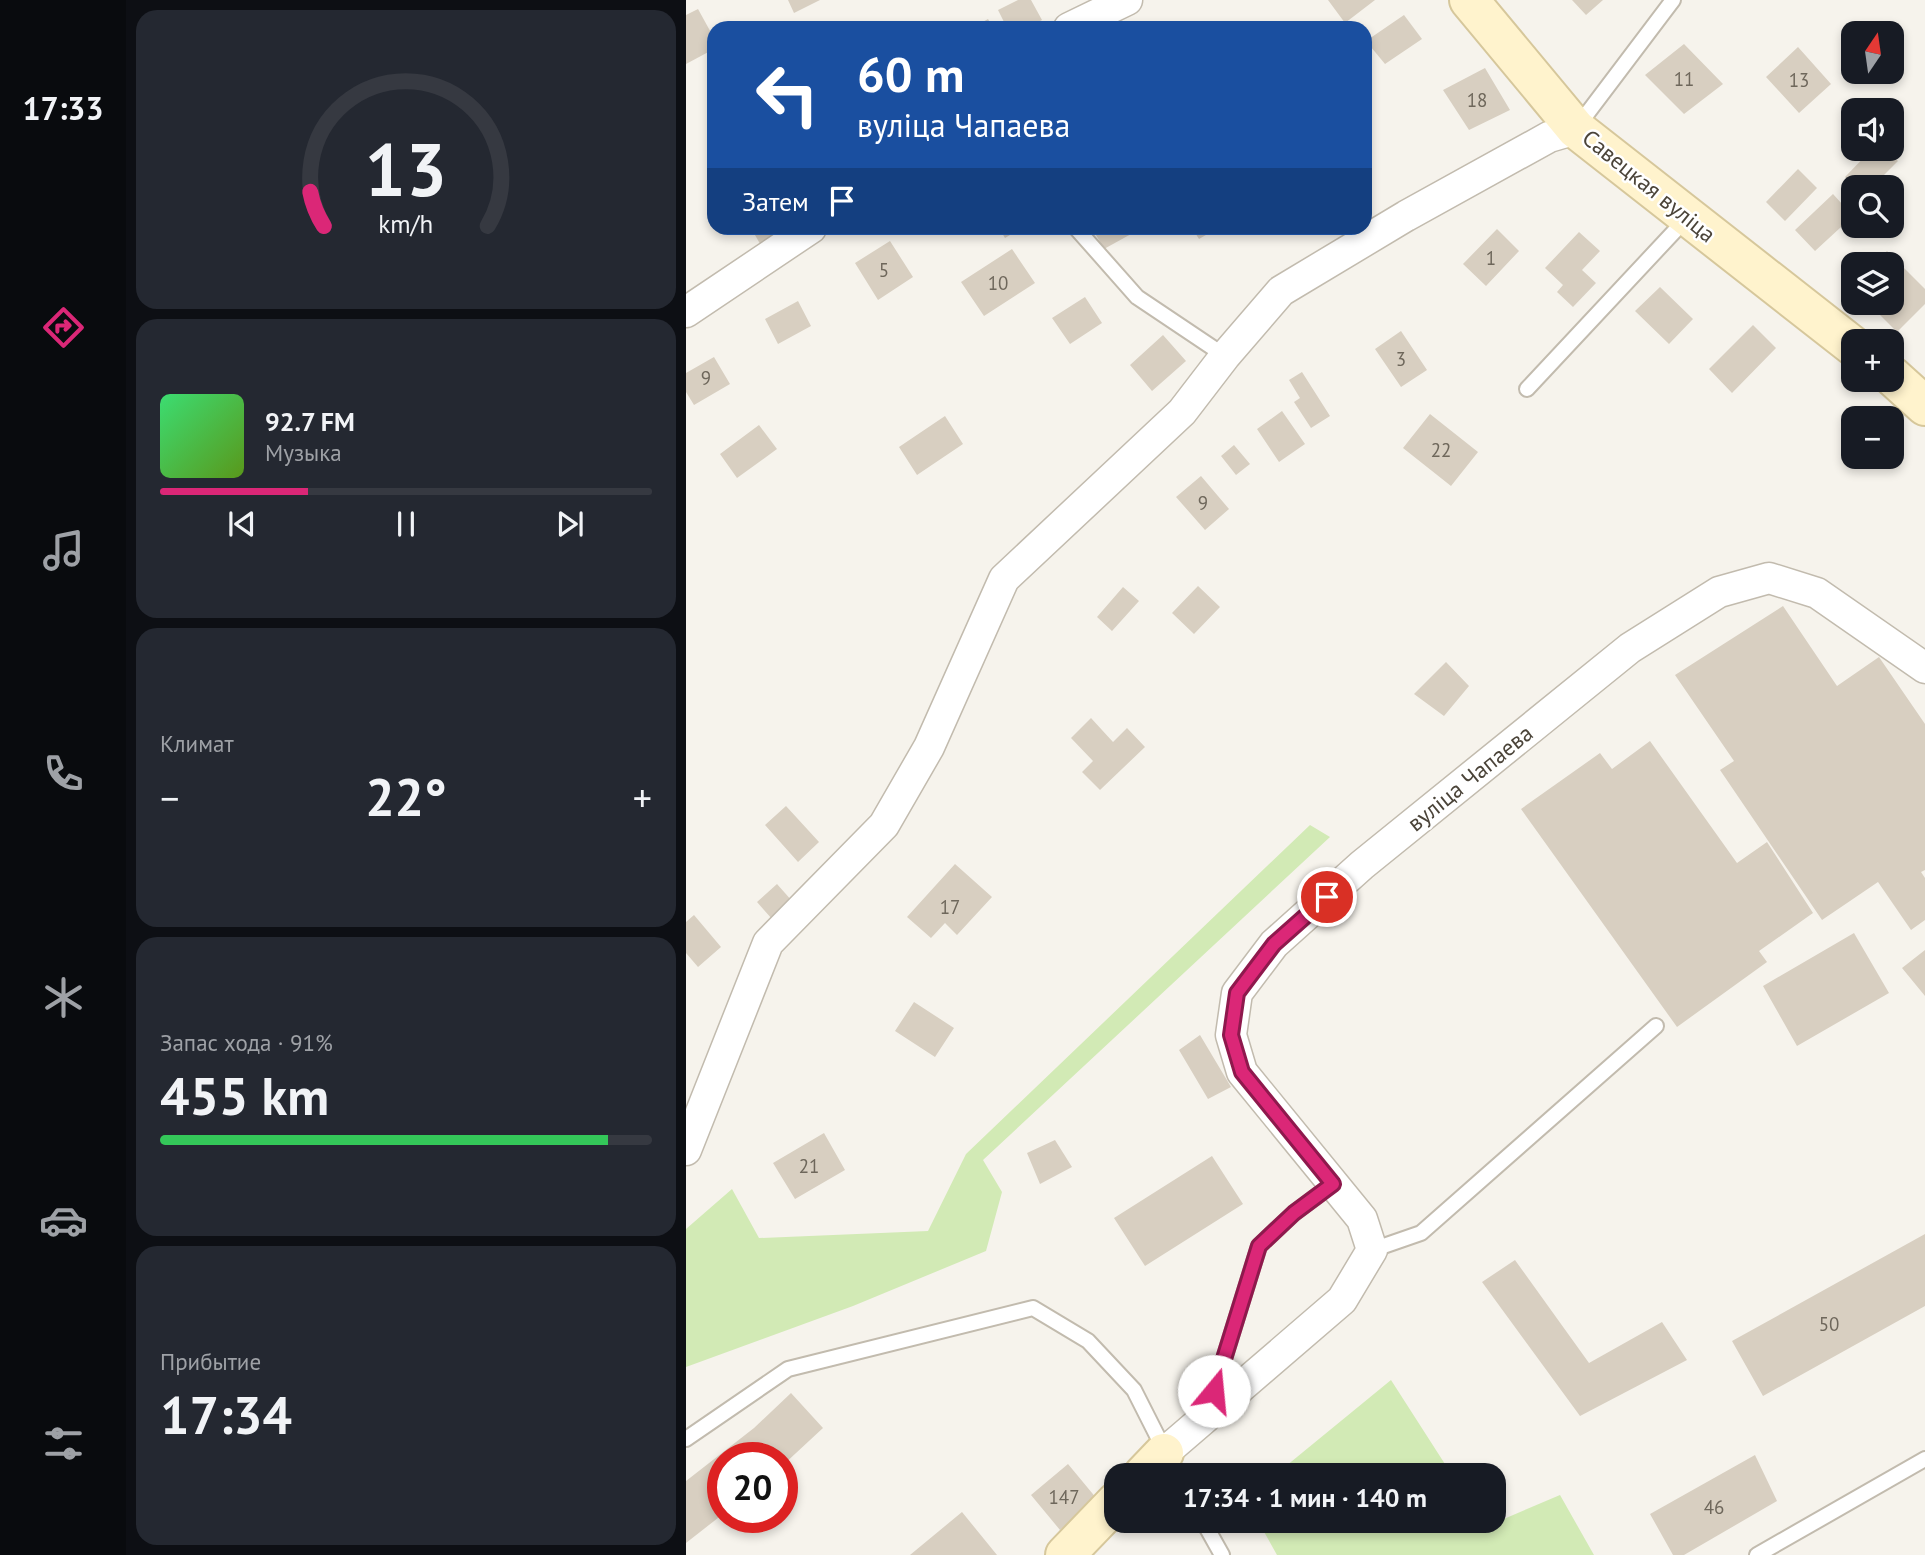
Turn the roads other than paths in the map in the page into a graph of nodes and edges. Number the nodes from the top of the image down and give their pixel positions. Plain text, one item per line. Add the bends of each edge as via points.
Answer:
1 (1127, 0) edge
2 (1469, 0) edge
3 (1673, 0) edge
4 (1084, 21) edge
5 (1576, 129) junction
6 (1687, 218) junction
7 (801, 235) edge
8 (1082, 235) edge
9 (686, 312) edge
10 (1841, 337) edge
11 (1225, 356) junction
12 (1904, 386) edge
13 (1527, 389) dead end
14 (1923, 401) edge
15 (1925, 668) edge
16 (1656, 1026) dead end
17 (686, 1150) edge
18 (1333, 1184) junction
19 (1371, 1250) junction
20 (1206, 1416) junction
21 (686, 1439) edge
22 (1925, 1459) edge
23 (1159, 1463) edge
24 (1165, 1463) edge
25 (1104, 1514) edge
26 (1210, 1533) edge
27 (1065, 1555) edge
28 (1222, 1555) edge
29 (1757, 1555) edge

1 - 4 street
2 - 5 street, Савецкая вуліца
3 - 5 lane
5 - 6 street, Савецкая вуліца
5 - 11 street via 1549,136 1281,290
6 - 10 street, Савецкая вуліца
6 - 13 lane
7 - 9 street
8 - 11 lane via 1137,297
11 - 17 street via 1182,412 1004,579 929,747 884,825 768,943
12 - 14 street
15 - 18 street, вуліца Чапаева via 1817,593 1769,578 1719,592 1630,648 1362,865 1274,944 1237,993 1231,1035 1242,1072
16 - 19 lane via 1421,1233
18 - 19 street, вуліца Чапаева via 1362,1219
18 - 20 lane via 1259,1246
19 - 20 street via 1342,1300
20 - 24 street
21 - 23 lane via 788,1369 1033,1308 1088,1341 1134,1390
22 - 29 lane
25 - 27 street
26 - 28 lane

